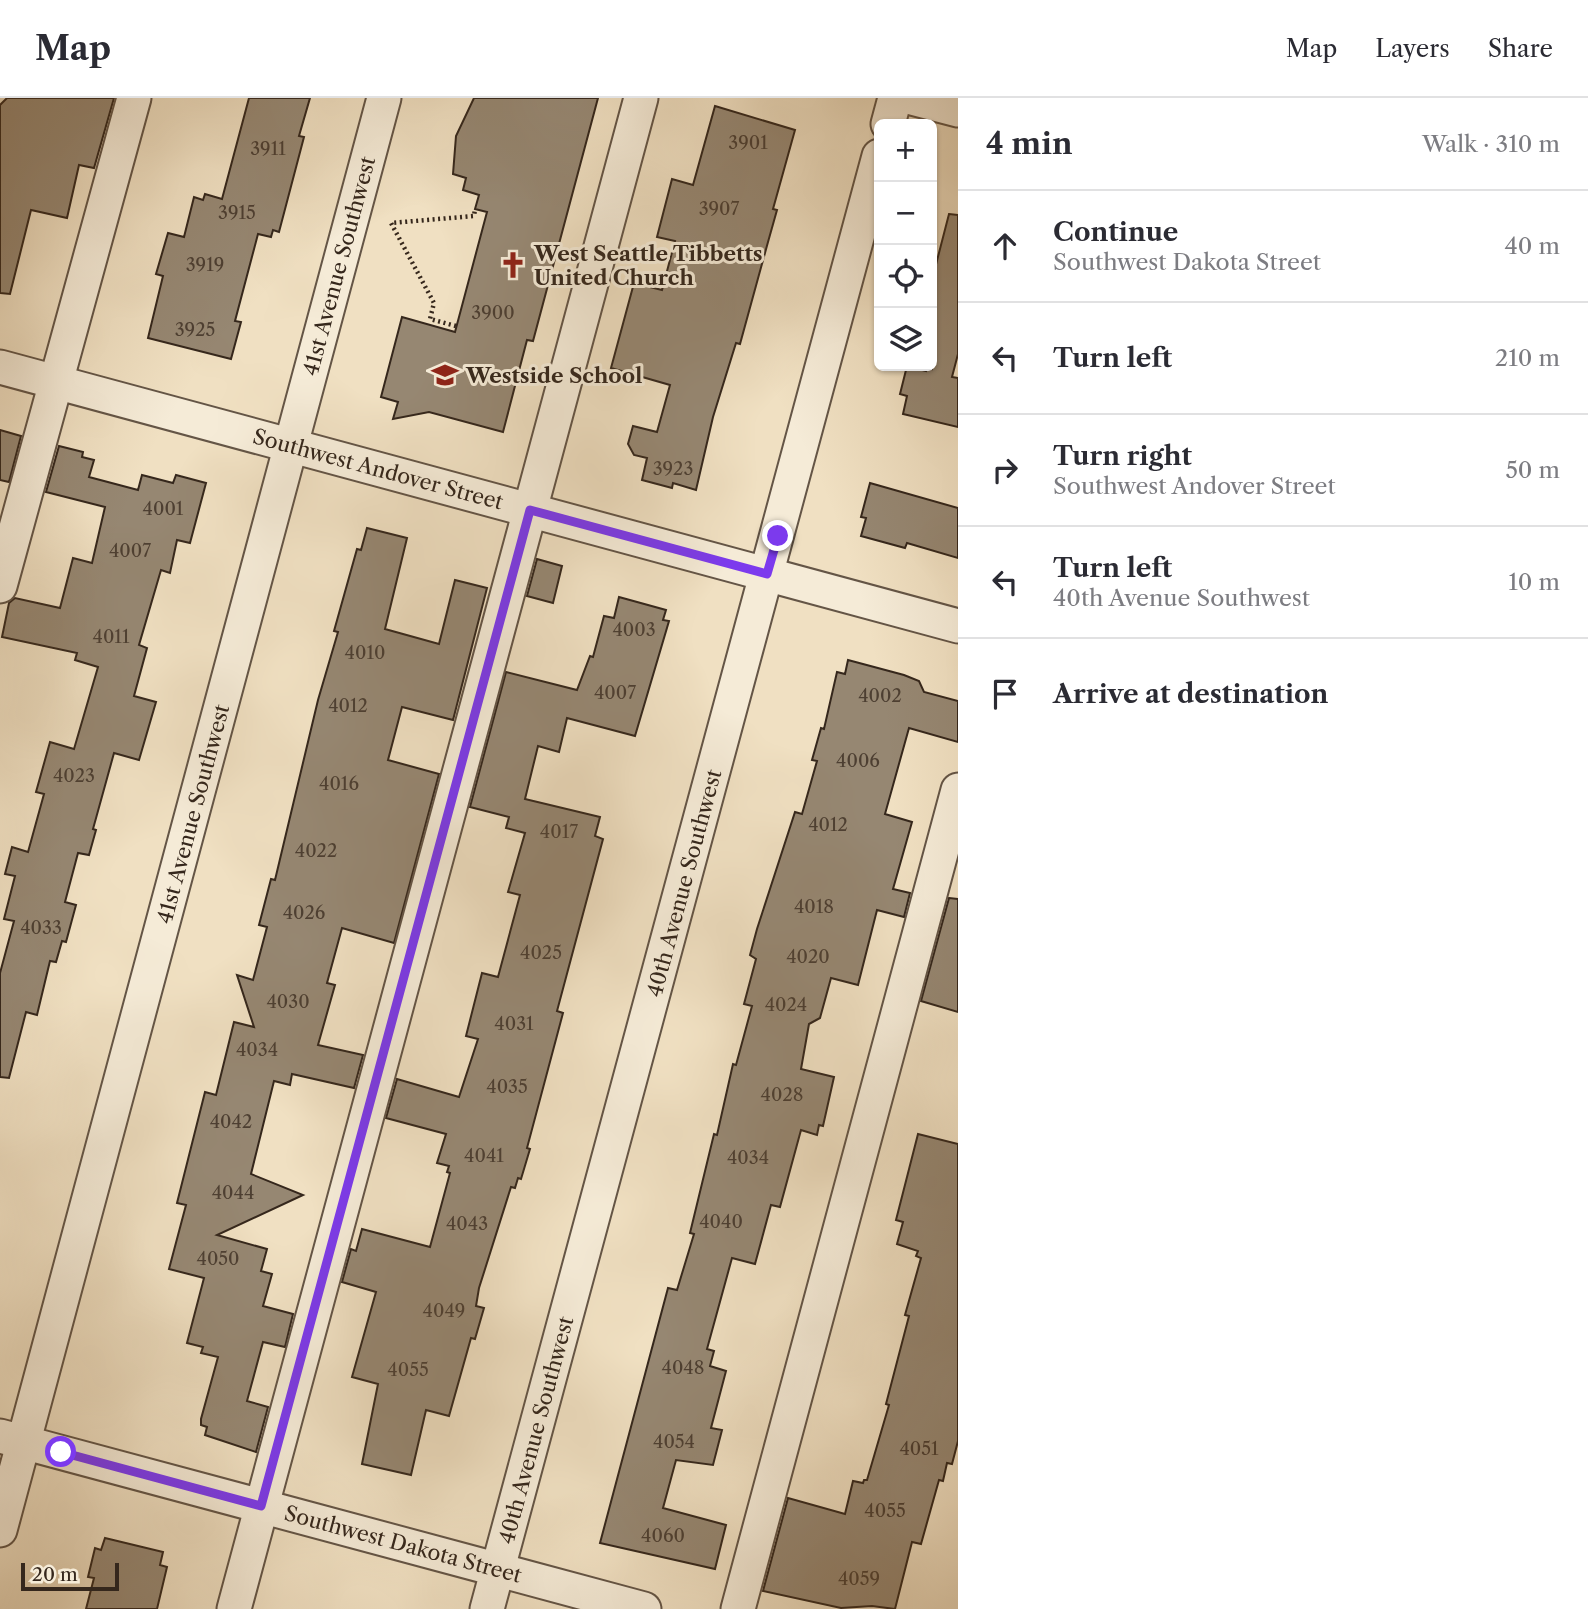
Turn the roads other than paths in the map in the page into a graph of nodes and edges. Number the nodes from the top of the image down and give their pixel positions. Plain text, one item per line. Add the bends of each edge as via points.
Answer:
1 (134, 98) edge
2 (384, 98) edge
3 (641, 98) edge
4 (895, 98) edge
5 (912, 98) edge
6 (958, 110) edge
7 (889, 119) edge
8 (874, 175) edge
9 (0, 367) edge
10 (55, 382) junction
11 (292, 446) junction
12 (530, 510) junction
13 (767, 574) junction
14 (0, 586) edge
15 (958, 626) edge
16 (958, 789) edge
17 (12, 1439) edge
18 (261, 1506) junction
19 (0, 1530) edge
20 (498, 1570) junction
21 (234, 1609) edge
22 (487, 1609) edge
23 (644, 1609) edge
24 (738, 1609) edge

1 - 10 street
2 - 11 street, 41st Avenue Southwest
3 - 12 street
4 - 7 street
5 - 6 street
8 - 13 street, 40th Avenue Southwest
9 - 10 street, Southwest Andover Street
10 - 11 street, Southwest Andover Street
10 - 14 street
11 - 12 street, Southwest Andover Street
11 - 17 street, 41st Avenue Southwest
12 - 13 street, Southwest Andover Street
12 - 18 street
13 - 15 street, Southwest Andover Street
13 - 20 street, 40th Avenue Southwest
16 - 24 street
17 - 18 street, Southwest Dakota Street
17 - 19 street, 41st Avenue Southwest
18 - 20 street, Southwest Dakota Street
18 - 21 street
20 - 22 street, 40th Avenue Southwest
20 - 23 street, Southwest Dakota Street

